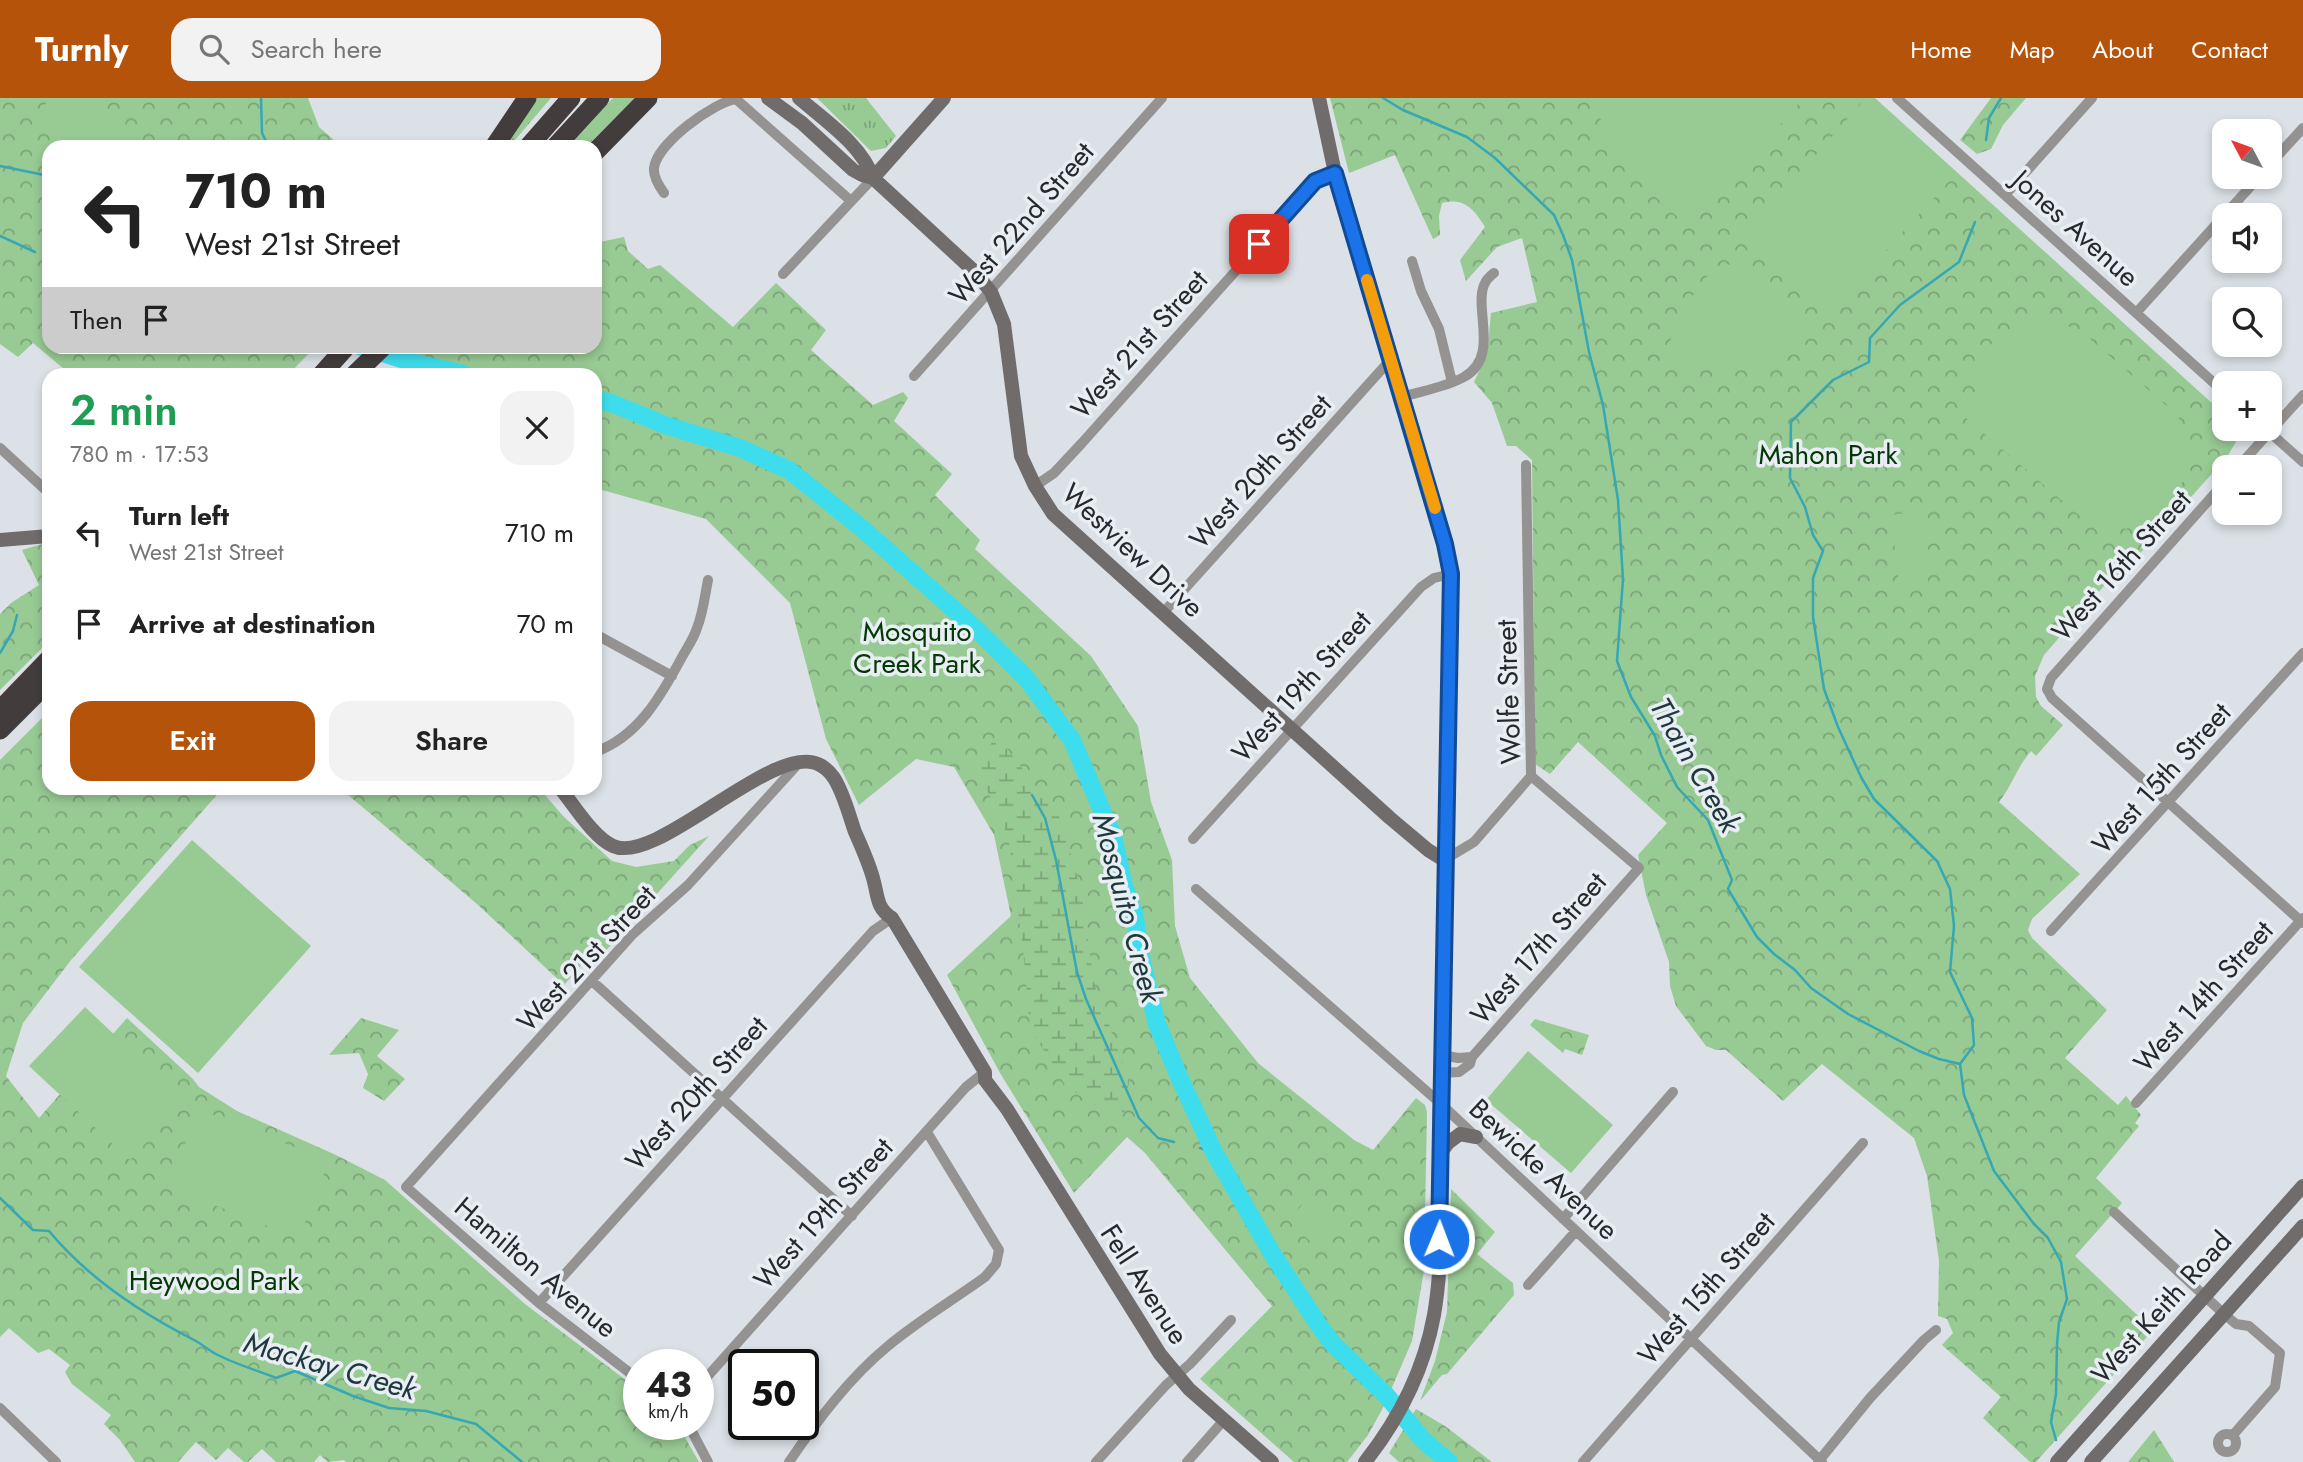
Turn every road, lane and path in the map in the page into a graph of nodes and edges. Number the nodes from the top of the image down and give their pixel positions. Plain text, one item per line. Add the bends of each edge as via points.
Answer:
1 (527, 98) edge
2 (571, 98) edge
3 (600, 98) edge
4 (654, 98) edge
5 (768, 98) edge
6 (799, 98) edge
7 (944, 98) edge
8 (1162, 98) edge
9 (1319, 98) edge
10 (1897, 98) edge
11 (2092, 98) edge
12 (643, 104) edge
13 (2303, 128) edge
14 (499, 140) edge
15 (534, 140) edge
16 (561, 140) edge
17 (602, 145) edge
18 (2282, 151) edge
19 (1335, 173) junction
20 (873, 178) junction
21 (2248, 189) edge
22 (664, 193) dead end
23 (2005, 195) junction
24 (851, 201) junction
25 (1412, 261) dead end
26 (1494, 273) dead end
27 (783, 274) dead end
28 (991, 292) junction
29 (2136, 313) junction
30 (340, 354) edge
31 (367, 354) edge
32 (376, 354) edge
33 (1391, 359) junction
34 (327, 368) edge
35 (354, 368) edge
36 (361, 368) edge
37 (914, 376) dead end
38 (2212, 381) edge
39 (1452, 382) junction
40 (2303, 395) edge
41 (1402, 397) junction
42 (2282, 415) edge
43 (2258, 441) edge
44 (2279, 441) edge
45 (0, 448) edge
46 (2247, 455) edge
47 (2303, 462) edge
48 (1526, 465) dead end
49 (1035, 486) junction
50 (42, 487) edge
51 (2212, 497) edge
52 (42, 537) edge
53 (0, 540) edge
54 (1451, 574) junction
55 (708, 580) dead end
56 (1163, 613) junction
57 (602, 638) edge
58 (2303, 653) edge
59 (42, 666) edge
60 (672, 676) junction
61 (42, 688) edge
62 (0, 710) edge
63 (0, 730) edge
64 (1293, 730) junction
65 (602, 750) edge
66 (801, 761) junction
67 (1531, 776) junction
68 (566, 795) edge
69 (2168, 803) junction
70 (1193, 839) dead end
71 (1444, 860) junction
72 (1639, 868) joint
73 (1196, 889) dead end
74 (892, 918) junction
75 (2302, 920) edge
76 (2051, 932) dead end
77 (592, 981) junction
78 (1441, 1055) junction
79 (1472, 1057) junction
80 (985, 1072) junction
81 (1441, 1073) junction
82 (1673, 1091) dead end
83 (722, 1099) junction
84 (1440, 1103) junction
85 (2136, 1103) dead end
86 (927, 1132) junction
87 (1476, 1137) junction
88 (1863, 1143) dead end
89 (1440, 1154) junction
90 (2303, 1186) edge
91 (406, 1187) joint
92 (2114, 1212) dead end
93 (852, 1216) junction
94 (1563, 1219) junction
95 (2303, 1226) edge
96 (1576, 1231) junction
97 (1528, 1285) dead end
98 (2204, 1296) junction
99 (539, 1303) junction
100 (2224, 1314) junction
101 (1231, 1320) dead end
102 (1936, 1330) dead end
103 (1691, 1338) junction
104 (623, 1368) edge
105 (714, 1369) edge
106 (1177, 1376) junction
107 (0, 1408) edge
108 (1224, 1420) junction
109 (2233, 1435) dead end
110 (696, 1440) edge
111 (1820, 1461) edge
112 (56, 1462) edge
113 (708, 1462) edge
114 (789, 1462) edge
115 (1096, 1462) edge
116 (1187, 1462) edge
117 (1272, 1462) edge
118 (1365, 1462) edge
119 (1583, 1462) edge
120 (2057, 1462) edge
121 (2091, 1462) edge

1 - 14 highway
2 - 15 highway
3 - 16 highway
4 - 12 highway
5 - 20 main road, Westview Drive via 853,170
6 - 20 main road, Westview Drive via 846,140
7 - 20 main road
8 - 28 street, West 22nd Street
9 - 19 main road
10 - 23 street, Jones Avenue
11 - 23 street
12 - 17 highway
13 - 18 street
19 - 33 main road
19 - 49 street, West 21st Street via 1315,181 1091,433
20 - 24 street
20 - 28 main road, Westview Drive
21 - 29 street
22 - 24 street via 653,169 668,143 726,100 736,99
23 - 29 street, Jones Avenue
24 - 27 street
25 - 39 street via 1439,329
26 - 39 street via 1483,289 1481,357 1466,376
28 - 37 street, West 22nd Street
28 - 49 main road, Westview Drive via 1004,324 1021,456
29 - 38 street, Jones Avenue
30 - 34 highway
31 - 35 highway
32 - 36 highway
33 - 41 main road
33 - 56 street, West 20th Street
39 - 41 street
40 - 42 street
41 - 54 main road
43 - 46 street
44 - 47 street
45 - 50 street
48 - 67 street, Wolfe Street
49 - 56 main road, Westview Drive via 1065,527
51 - 69 street, West 16th Street via 2051,678 2047,689
52 - 53 main road
54 - 64 street, West 19th Street via 1421,587
54 - 71 main road
55 - 60 street via 697,629
56 - 64 main road, Westview Drive
57 - 60 street
58 - 69 street, West 15th Street
59 - 62 highway
60 - 65 street via 634,729
61 - 63 highway
64 - 70 street, West 19th Street
64 - 71 main road, Westview Drive
66 - 68 main road via 783,765 652,842 626,848 602,839
66 - 74 main road, Fell Avenue via 820,765 834,779 877,898
66 - 77 street, West 21st Street
67 - 71 street via 1474,842
67 - 72 street, Wolfe Street
69 - 75 street
69 - 76 street, West 15th Street
71 - 78 main road
72 - 79 street, West 17th Street
73 - 84 street, Bewicke Avenue
74 - 80 main road, Fell Avenue
74 - 83 street, West 20th Street via 873,931
75 - 85 street, West 14th Street
77 - 83 street
77 - 91 street, West 21st Street
78 - 79 street, West 17th Street
78 - 81 main road
79 - 81 street, West 17th Street via 1459,1072
80 - 86 street, West 19th Street
80 - 106 main road, Fell Avenue via 985,1080
81 - 84 main road
82 - 94 street
83 - 93 street
83 - 99 street, West 20th Street
84 - 87 street, Bewicke Avenue
84 - 89 main road
86 - 93 street, West 19th Street
86 - 114 street via 999,1250 996,1264 985,1277 887,1347 853,1380
87 - 89 main road via 1460,1134
87 - 94 street, Bewicke Avenue
88 - 103 street, West 15th Street
89 - 118 main road via 1439,1279 1424,1354 1405,1401
90 - 98 main road, West Keith Road
91 - 99 street, Hamilton Avenue
92 - 98 street
93 - 105 street, West 19th Street
94 - 96 street, Bewicke Avenue
95 - 100 main road, West Keith Road
96 - 97 street
96 - 103 street, Bewicke Avenue
98 - 100 street
98 - 120 main road, West Keith Road
99 - 104 street, Hamilton Avenue
100 - 109 street via 2236,1324 2249,1326 2280,1353 2275,1387
100 - 121 main road, West Keith Road
101 - 106 street
102 - 111 street via 1870,1398
103 - 111 street, Bewicke Avenue
103 - 119 street, West 15th Street
106 - 108 main road, Fell Avenue
106 - 115 street
107 - 112 street
108 - 116 street
108 - 117 main road, Fell Avenue
110 - 113 street

